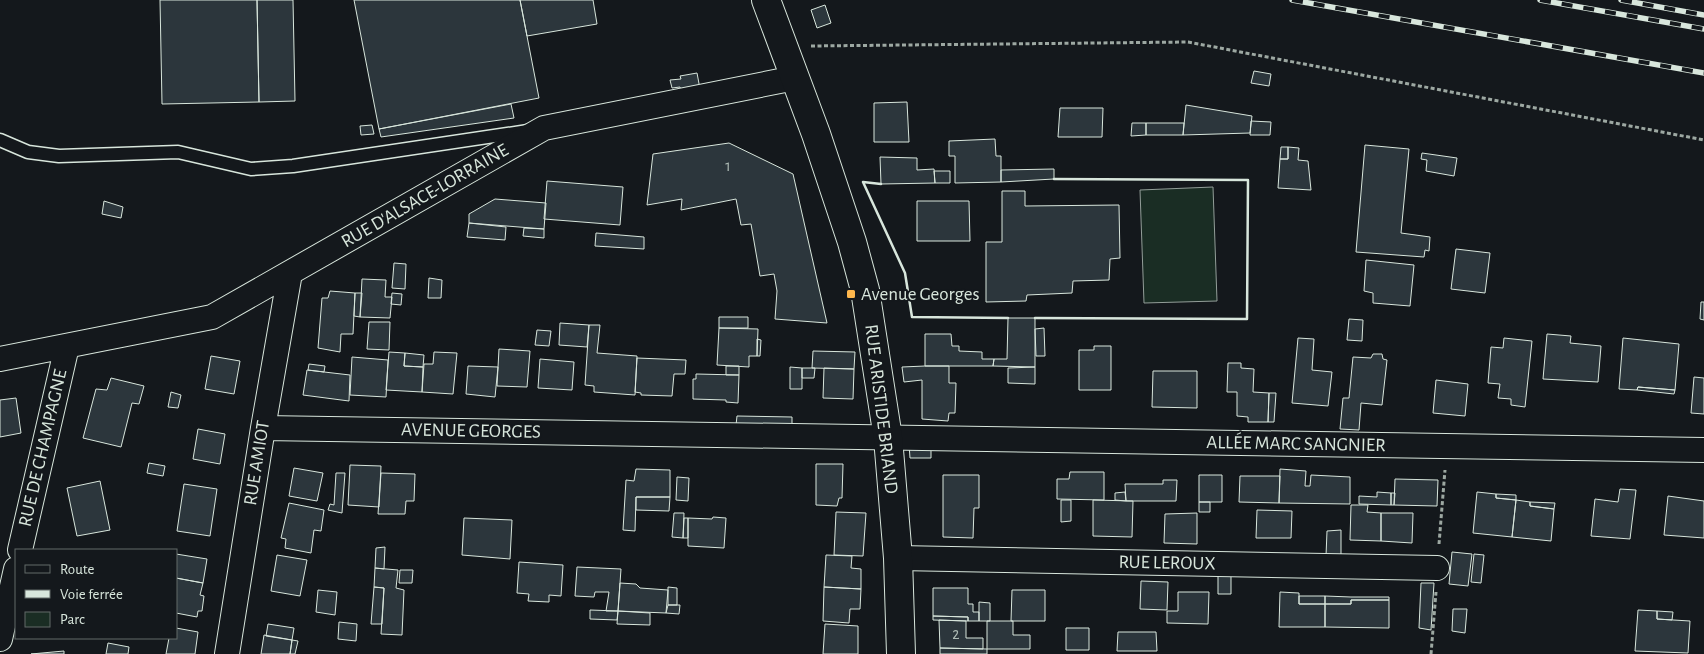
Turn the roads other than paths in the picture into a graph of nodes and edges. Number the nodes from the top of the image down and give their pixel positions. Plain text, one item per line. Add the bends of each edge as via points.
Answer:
1 (766, 0) edge
2 (795, 78) junction
3 (544, 128) junction
4 (0, 140) edge
5 (290, 273) junction
6 (67, 346) junction
7 (0, 359) edge
8 (263, 428) junction
9 (888, 438) junction
10 (1704, 450) edge
11 (20, 549) edge
12 (898, 558) junction
13 (1437, 568) dead end
14 (15, 572) edge
15 (5, 598) edge
16 (0, 639) edge
17 (227, 654) edge
18 (901, 654) edge

1 - 2 main road, RUE ARISTIDE BRIAND
2 - 3 street, RUE D'ALSACE-LORRAINE
2 - 9 main road, RUE ARISTIDE BRIAND via 846,224 865,290
3 - 4 lane via 294,166 251,169 178,152 59,156 28,152
3 - 5 street, RUE D'ALSACE-LORRAINE
5 - 6 street, RUE D'ALSACE-LORRAINE via 212,317
5 - 8 street, RUE AMIOT
6 - 7 street, RUE D'ALSACE-LORRAINE
6 - 11 street, RUE DE CHAMPAGNE
8 - 9 street, AVENUE GEORGES
8 - 17 street, RUE AMIOT
9 - 10 street, ALLÉE MARC SANGNIER
9 - 12 main road, RUE ARISTIDE BRIAND
12 - 13 street, RUE LEROUX
12 - 18 main road, RUE ARISTIDE BRIAND
14 - 15 street
15 - 16 street

